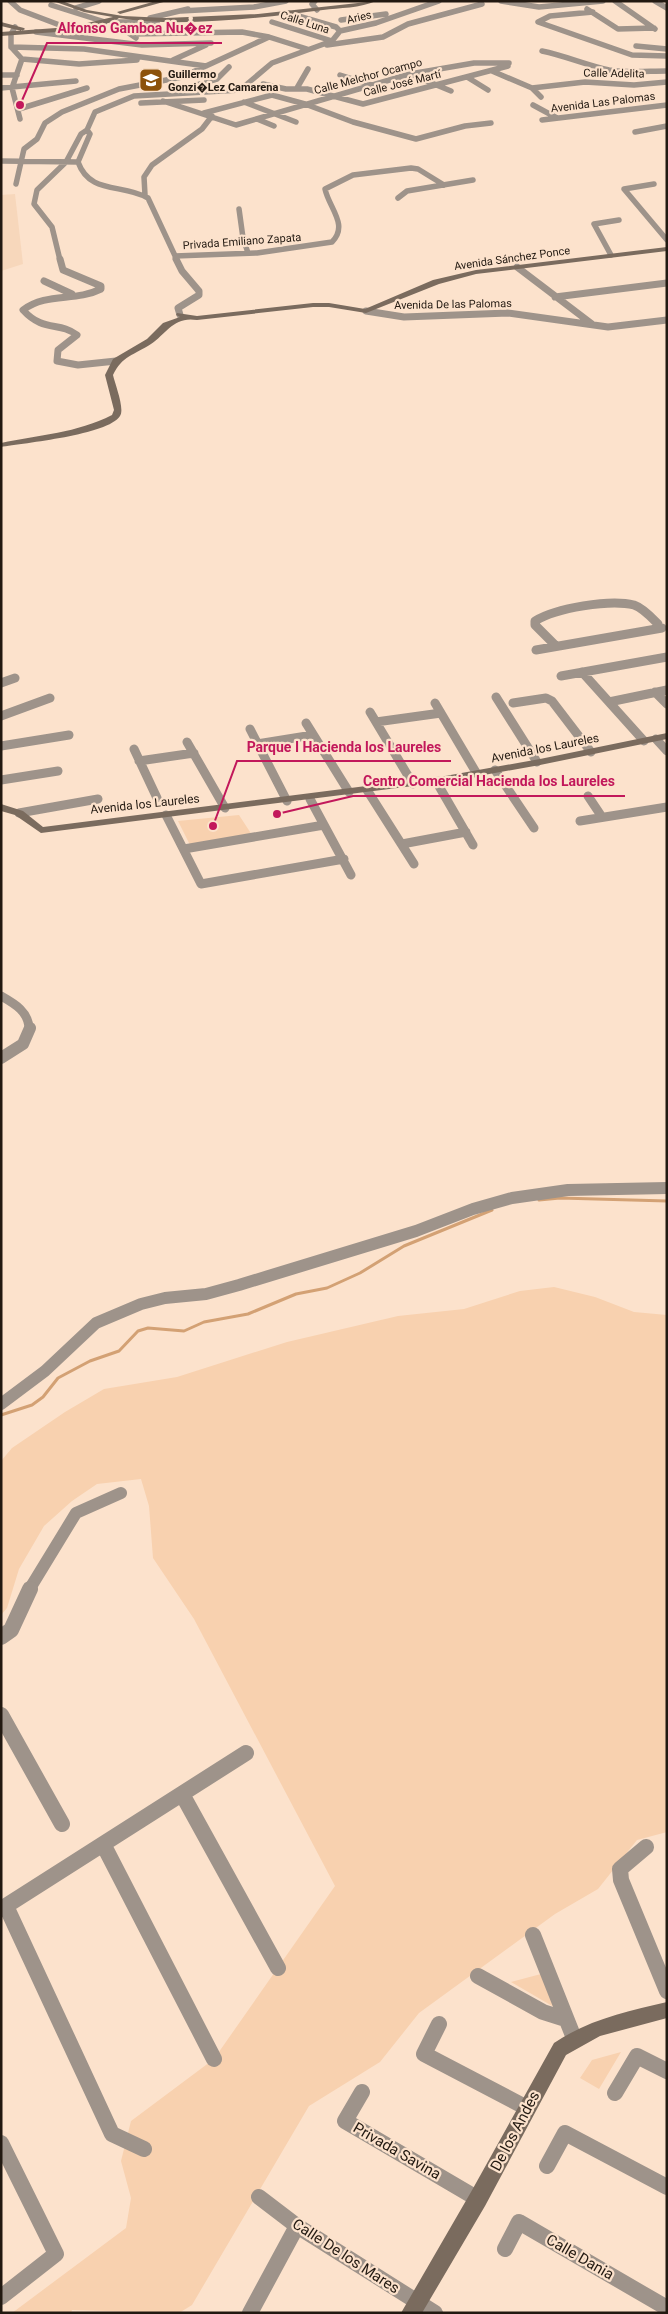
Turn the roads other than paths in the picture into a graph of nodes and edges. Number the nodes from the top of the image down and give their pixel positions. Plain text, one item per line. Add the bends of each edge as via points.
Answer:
1 (10, 1) edge
2 (99, 1) edge
3 (164, 1) edge
4 (221, 1) edge
5 (286, 1) edge
6 (315, 1) edge
7 (373, 1) edge
8 (439, 1) edge
9 (501, 1) edge
10 (520, 1) edge
11 (537, 1) edge
12 (602, 1) edge
13 (615, 1) edge
14 (655, 1) edge
15 (53, 3) edge
16 (577, 3) edge
17 (482, 4) dead end
18 (514, 4) junction
19 (545, 7) junction
20 (76, 8) junction
21 (417, 8) junction
22 (667, 8) edge
23 (317, 10) junction
24 (180, 11) junction
25 (592, 12) junction
26 (288, 13) junction
27 (108, 15) junction
28 (120, 16) junction
29 (150, 18) junction
30 (341, 20) dead end
31 (110, 21) junction
32 (164, 22) dead end
33 (272, 22) dead end
34 (1, 24) edge
35 (15, 28) junction
36 (70, 29) junction
37 (340, 31) junction
38 (36, 32) junction
39 (229, 32) junction
40 (1, 34) edge
41 (10, 34) junction
42 (132, 34) junction
43 (269, 37) junction
44 (332, 41) junction
45 (211, 42) junction
46 (142, 45) junction
47 (323, 45) junction
48 (11, 46) junction
49 (636, 46) dead end
50 (307, 49) junction
51 (667, 49) edge
52 (542, 51) dead end
53 (61, 52) dead end
54 (667, 56) edge
55 (156, 58) junction
56 (22, 59) junction
57 (48, 61) junction
58 (124, 61) junction
59 (173, 61) junction
60 (474, 63) junction
61 (509, 63) joint
62 (164, 66) dead end
63 (206, 66) junction
64 (229, 66) dead end
65 (308, 69) dead end
66 (119, 70) dead end
67 (492, 71) junction
68 (667, 71) edge
69 (2, 74) edge
70 (410, 74) junction
71 (17, 75) junction
72 (340, 75) dead end
73 (467, 77) junction
74 (76, 80) dead end
75 (55, 82) junction
76 (380, 82) junction
77 (667, 82) edge
78 (262, 84) dead end
79 (372, 85) junction
80 (436, 85) junction
81 (388, 86) dead end
82 (1, 88) edge
83 (12, 88) junction
84 (87, 88) dead end
85 (297, 88) junction
86 (532, 88) junction
87 (397, 89) dead end
88 (488, 90) dead end
89 (451, 91) dead end
90 (176, 92) junction
91 (225, 92) junction
92 (72, 93) junction
93 (406, 93) junction
94 (332, 97) junction
95 (541, 97) dead end
96 (213, 99) dead end
97 (163, 101) junction
98 (244, 102) junction
99 (141, 103) dead end
100 (305, 104) junction
101 (533, 105) dead end
102 (667, 105) edge
103 (19, 109) junction
104 (276, 113) junction
105 (607, 113) junction
106 (203, 114) junction
107 (212, 116) junction
108 (258, 118) junction
109 (557, 118) junction
110 (20, 119) dead end
111 (542, 120) dead end
112 (296, 122) dead end
113 (491, 123) dead end
114 (274, 126) dead end
115 (550, 126) dead end
116 (667, 126) edge
117 (87, 130) junction
118 (635, 132) dead end
119 (23, 160) junction
120 (1, 161) edge
121 (66, 162) junction
122 (78, 162) junction
123 (473, 180) dead end
124 (16, 184) dead end
125 (654, 184) dead end
126 (444, 185) junction
127 (145, 195) junction
128 (398, 198) dead end
129 (238, 208) dead end
130 (619, 220) dead end
131 (667, 240) edge
132 (667, 249) edge
133 (248, 254) junction
134 (175, 256) junction
135 (611, 256) junction
136 (517, 267) junction
137 (44, 281) dead end
138 (667, 283) edge
139 (73, 295) junction
140 (555, 297) junction
141 (366, 311) junction
142 (183, 316) junction
143 (667, 320) edge
144 (592, 324) junction
145 (116, 361) junction
146 (1, 445) edge
147 (662, 625) edge
148 (556, 646) junction
149 (536, 650) dead end
150 (667, 657) edge
151 (582, 672) junction
152 (561, 676) dead end
153 (15, 678) dead end
154 (1, 683) edge
155 (667, 690) edge
156 (655, 692) junction
157 (496, 697) dead end
158 (50, 698) dead end
159 (609, 702) junction
160 (436, 703) dead end
161 (513, 703) dead end
162 (667, 704) edge
163 (370, 712) dead end
164 (441, 713) junction
165 (1, 716) edge
166 (376, 722) junction
167 (306, 723) dead end
168 (250, 729) dead end
169 (68, 735) dead end
170 (313, 735) junction
171 (662, 737) edge
172 (644, 741) junction
173 (187, 742) dead end
174 (257, 744) junction
175 (1, 746) edge
176 (134, 749) dead end
177 (667, 751) edge
178 (591, 752) junction
179 (194, 753) junction
180 (139, 761) junction
181 (537, 762) junction
182 (496, 770) junction
183 (58, 771) dead end
184 (477, 774) junction
185 (1, 780) edge
186 (436, 781) junction
187 (413, 784) junction
188 (367, 790) junction
189 (349, 792) junction
190 (588, 796) dead end
191 (157, 798) dead end
192 (98, 799) dead end
193 (310, 799) junction
194 (287, 801) junction
195 (1, 807) edge
196 (667, 807) edge
197 (225, 808) junction
198 (19, 813) junction
199 (166, 815) junction
200 (602, 817) junction
201 (580, 821) dead end
202 (324, 825) junction
203 (534, 828) dead end
204 (466, 832) junction
205 (402, 844) junction
206 (472, 845) dead end
207 (184, 849) junction
208 (344, 859) junction
209 (414, 864) dead end
210 (351, 875) dead end
211 (1, 996) edge
212 (1, 1058) edge
213 (667, 1188) edge
214 (1, 1404) edge
215 (121, 1493) dead end
216 (1, 1637) edge
217 (1, 1715) edge
218 (246, 1753) dead end
219 (182, 1794) junction
220 (62, 1824) dead end
221 (103, 1844) junction
222 (646, 1847) dead end
223 (4, 1908) edge
224 (533, 1935) dead end
225 (278, 1968) dead end
226 (478, 1976) dead end
227 (667, 1991) edge
228 (667, 2010) edge
229 (565, 2019) junction
230 (439, 2024) dead end
231 (574, 2038) junction
232 (214, 2059) dead end
233 (667, 2071) edge
234 (362, 2092) dead end
235 (615, 2093) dead end
236 (527, 2108) junction
237 (1, 2143) edge
238 (144, 2149) dead end
239 (547, 2166) dead end
240 (667, 2188) edge
241 (259, 2197) dead end
242 (478, 2198) junction
243 (297, 2226) junction
244 (506, 2250) dead end
245 (1, 2297) edge
246 (414, 2307) edge
247 (667, 2308) edge
248 (250, 2313) edge
249 (435, 2313) edge

1 - 36 street via 20,10
2 - 20 street
3 - 27 street
4 - 24 street
5 - 24 street via 254,7
6 - 23 street via 312,4
7 - 23 street
8 - 21 street, Aries
9 - 18 street
10 - 18 street
11 - 19 street
12 - 16 street
13 - 25 street via 656,29 618,28
14 - 22 street
15 - 20 street
15 - 31 street
16 - 19 street
16 - 25 street
17 - 47 street via 408,24 383,37
18 - 19 street
20 - 27 street
21 - 30 street
21 - 37 street, Aries via 376,23
23 - 26 street
24 - 29 street
25 - 54 street via 550,16 538,22 632,55
26 - 29 street
26 - 37 street
27 - 28 street
28 - 29 street
28 - 31 street
31 - 32 street
31 - 36 street
31 - 42 street
33 - 44 street, Calle Luna
34 - 35 street
35 - 38 street
35 - 41 street
36 - 38 street
37 - 44 street
38 - 41 street
38 - 46 street
39 - 42 street
39 - 43 street
39 - 45 street
40 - 41 street
41 - 48 street
42 - 46 street
43 - 50 street
43 - 63 street
44 - 47 street
45 - 46 street
45 - 59 street
46 - 55 street
47 - 50 street
48 - 55 street via 101,50
48 - 56 street
49 - 51 street
50 - 91 street via 272,64 240,90
52 - 68 street via 611,70
53 - 57 street
55 - 58 street
55 - 59 street
55 - 62 street
56 - 57 street
56 - 71 street
57 - 58 street via 79,64
58 - 66 street
59 - 63 street
60 - 61 street, Calle Melchor Ocampo
60 - 67 street
60 - 70 street, Calle Melchor Ocampo
61 - 67 street, Calle José Martí via 507,67
63 - 119 street via 182,77 119,89 62,112 45,123 37,139 24,150
64 - 90 street via 217,79
65 - 85 street
67 - 73 street, Calle José Martí
67 - 86 street
69 - 71 street
70 - 76 street, Calle Melchor Ocampo
70 - 80 street
71 - 83 street
72 - 79 street
73 - 80 street, Calle José Martí
73 - 88 street
74 - 75 street
75 - 83 street
75 - 92 street
76 - 79 street, Calle Melchor Ocampo
76 - 81 street
77 - 86 street, Calle Adelita via 585,82
78 - 85 street, Calle José Martí
79 - 94 street, Calle Melchor Ocampo
80 - 89 street
80 - 93 street, Calle José Martí
82 - 83 street
83 - 103 street
84 - 92 street
85 - 94 street, Calle José Martí
86 - 95 street
87 - 93 street
90 - 91 street
90 - 117 street via 134,96 104,108 95,112
91 - 98 street via 232,99
92 - 103 street
93 - 94 street, Calle José Martí via 363,104
94 - 100 street, Calle Melchor Ocampo
96 - 97 street
97 - 99 street
97 - 106 street
98 - 100 street via 272,95
98 - 104 street
98 - 106 street
100 - 104 street, Calle Melchor Ocampo
100 - 113 street via 416,140 465,126
101 - 109 street
102 - 105 street, Avenida Las Palomas
103 - 110 street
104 - 108 street, Calle Melchor Ocampo
104 - 112 street
105 - 109 street, Avenida Las Palomas
105 - 115 street via 597,119
106 - 107 street
107 - 108 street, Calle Melchor Ocampo via 236,125
107 - 127 street via 202,129 152,165 144,177
108 - 114 street
109 - 111 street, Avenida Las Palomas
116 - 118 street
117 - 121 street via 81,134
117 - 122 street via 90,134
119 - 120 street
119 - 121 street
119 - 124 street via 15,177
121 - 122 street
121 - 139 street via 37,190 34,204 52,228 63,270 101,286 93,293
122 - 127 street via 80,173 89,181
123 - 126 street
125 - 131 street via 624,188
126 - 128 street via 408,191
126 - 133 street, Privada Emiliano Zapata via 411,168 353,175 324,191 339,221 336,240 318,246
127 - 134 street
129 - 133 street
130 - 135 street via 594,224
132 - 135 street, Avenida Sánchez Ponce
133 - 134 street, Privada Emiliano Zapata
134 - 142 street via 182,271 200,291 199,296 178,308
135 - 136 street, Avenida Sánchez Ponce
136 - 140 street
136 - 141 street, Avenida Sánchez Ponce via 456,276
137 - 139 street
138 - 140 street
139 - 145 street via 40,299 23,310 29,319 42,326 67,329 76,335 58,350 57,361 71,365
140 - 144 street
141 - 142 street, Avenida De las Palomas via 313,305 203,317
141 - 144 street, Avenida De las Palomas via 404,317 492,312
142 - 145 street
143 - 144 street, Avenida De las Palomas via 628,326
145 - 146 street via 109,374 118,410 116,416 94,429
147 - 148 street
147 - 148 street via 641,608 623,604 539,617 535,625
148 - 149 street
150 - 151 street
151 - 152 street
151 - 159 street
153 - 154 street
155 - 156 street
156 - 159 street
156 - 162 street
157 - 181 street
158 - 165 street
159 - 172 street
160 - 164 street
161 - 178 street via 546,698 552,701
163 - 166 street
164 - 166 street
164 - 184 street
166 - 187 street
167 - 170 street
168 - 174 street
169 - 175 street
170 - 174 street
170 - 189 street
171 - 172 street, Avenida los Laureles
171 - 177 street
172 - 178 street, Avenida los Laureles
173 - 179 street
174 - 194 street
176 - 180 street
178 - 181 street, Avenida los Laureles
179 - 180 street
179 - 197 street
180 - 191 street
181 - 182 street, Avenida los Laureles
182 - 184 street, Avenida los Laureles
182 - 203 street
183 - 185 street
184 - 186 street, Avenida los Laureles
186 - 187 street, Avenida los Laureles
186 - 204 street
187 - 188 street, Avenida los Laureles
188 - 189 street, Avenida los Laureles
188 - 205 street
189 - 193 street, Avenida los Laureles
190 - 200 street
192 - 198 street
193 - 194 street, Avenida los Laureles
193 - 202 street
194 - 197 street, Avenida los Laureles
195 - 198 street
196 - 200 street
197 - 199 street, Avenida los Laureles
198 - 199 street, Avenida los Laureles via 40,830
199 - 207 street
200 - 201 street
202 - 207 street
202 - 208 street
204 - 205 street
204 - 206 street
205 - 209 street
207 - 208 street via 201,884
208 - 210 street
211 - 212 street via 28,1014 30,1023 27,1037 18,1050
213 - 214 street via 568,1190 496,1201 416,1231 239,1285 206,1294 141,1304 96,1323 45,1372
215 - 216 street via 76,1512 35,1577 10,1630
217 - 220 street
218 - 219 street
219 - 221 street
219 - 225 street
221 - 223 street
221 - 232 street
222 - 227 street via 620,1869 621,1880
223 - 238 street via 112,2134
224 - 229 street
226 - 229 street via 543,2012
228 - 231 street, De los Andes
229 - 231 street
230 - 236 street via 424,2054
231 - 236 street, De los Andes via 560,2050
233 - 235 street via 637,2056
234 - 242 street, Privada Savina via 345,2120
236 - 242 street, De los Andes
237 - 245 street via 56,2254
239 - 240 street via 564,2133
241 - 243 street, Calle De los Mares
242 - 246 street, De los Andes
243 - 246 street, Calle De los Mares
243 - 248 street
244 - 247 street, Calle Dania via 519,2222
246 - 249 street, Calle De los Mares

